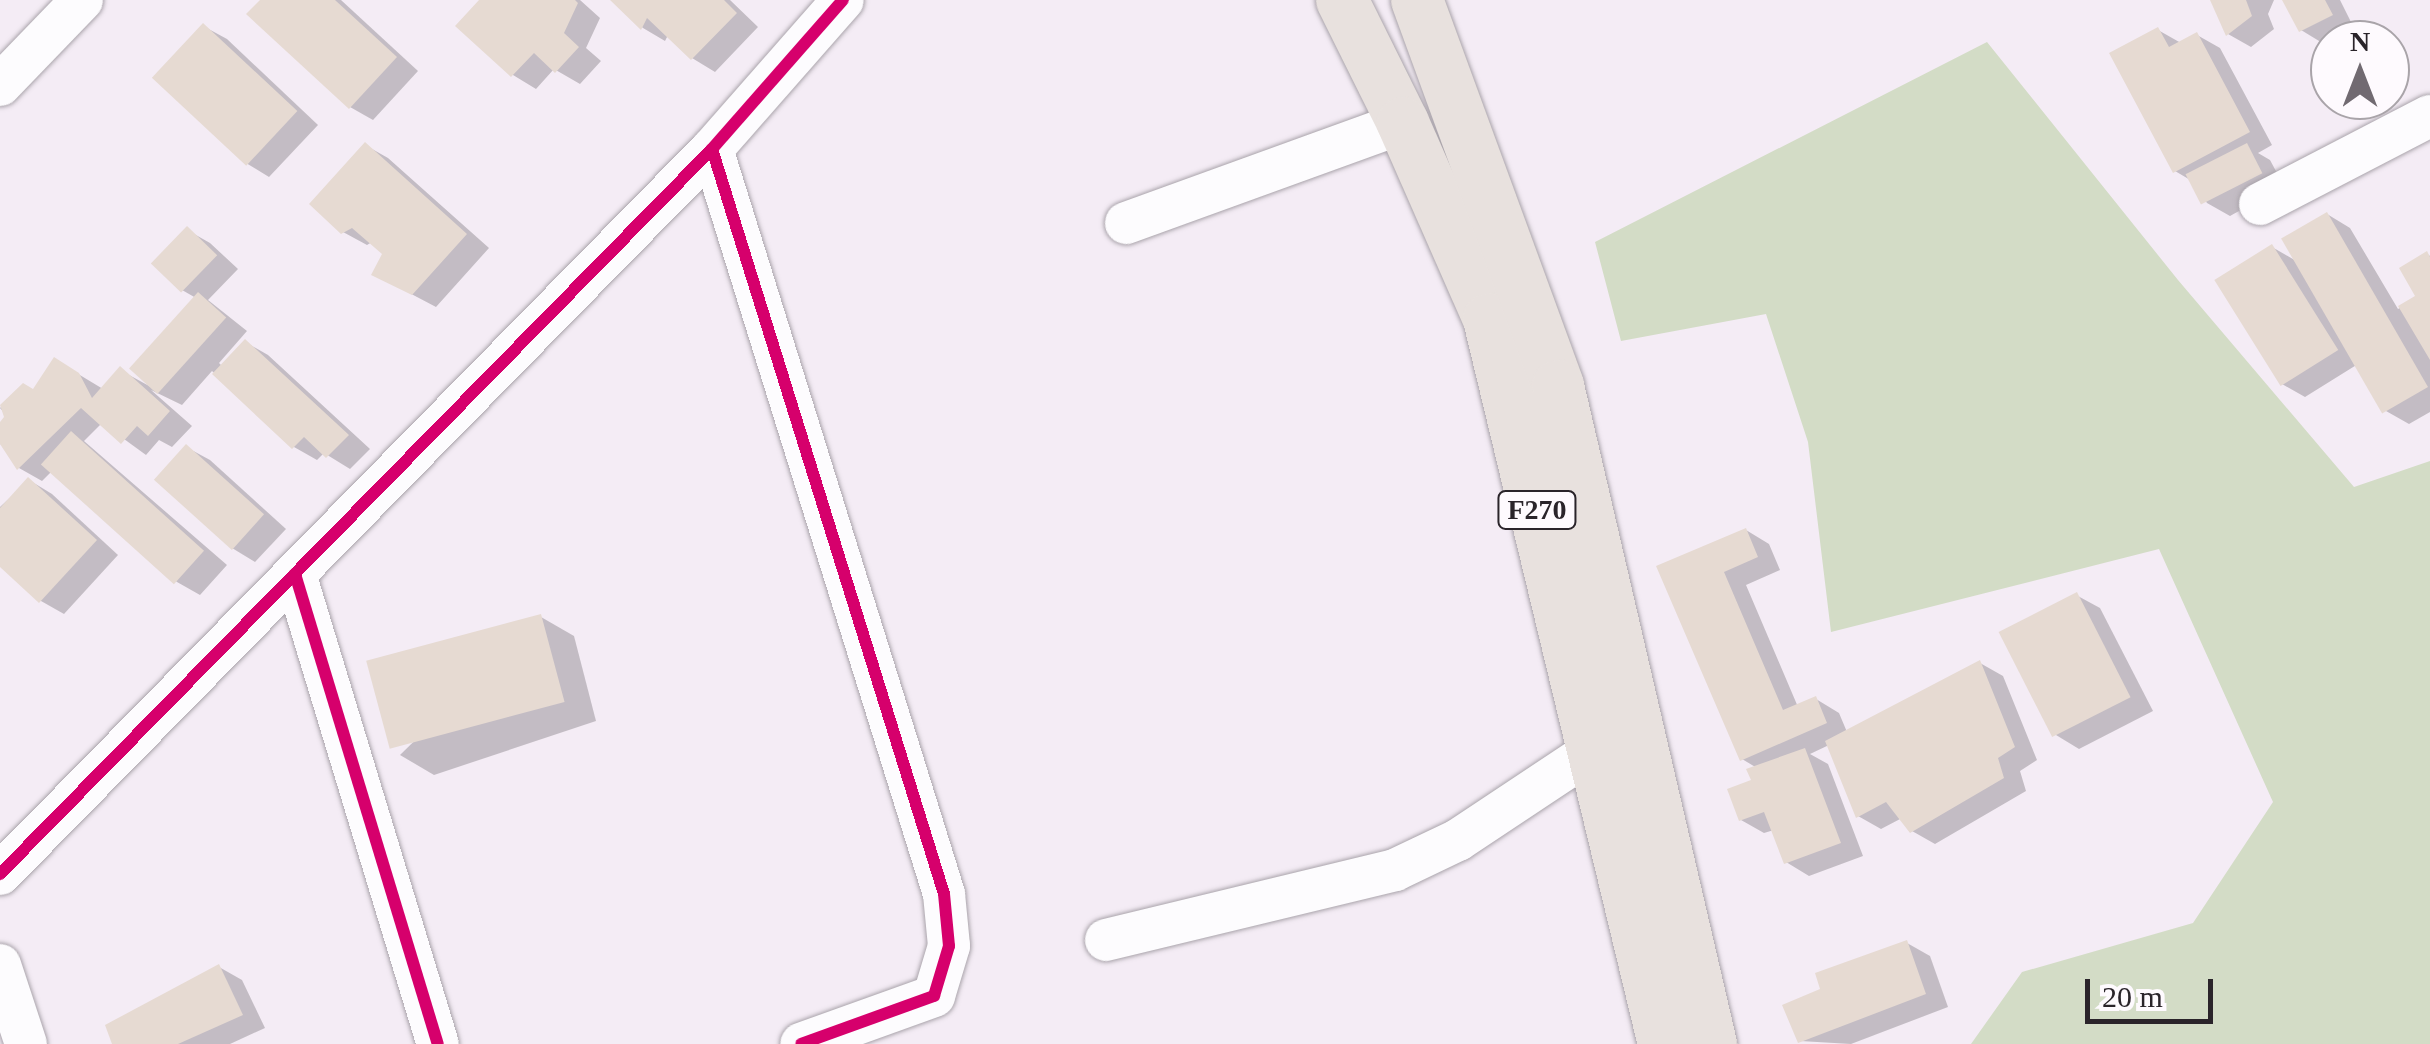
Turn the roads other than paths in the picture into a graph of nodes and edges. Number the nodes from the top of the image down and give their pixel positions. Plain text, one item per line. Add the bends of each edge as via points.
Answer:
1 (82, 0) edge
2 (843, 0) edge
3 (1342, 0) edge
4 (1416, 0) edge
5 (0, 86) edge
6 (2430, 116) edge
7 (1403, 123) junction
8 (712, 149) junction
9 (2260, 204) dead end
10 (1126, 223) dead end
11 (294, 574) junction
12 (1595, 749) junction
13 (0, 874) edge
14 (1106, 940) dead end
15 (0, 964) edge
16 (26, 1044) edge
17 (438, 1044) edge
18 (801, 1044) edge
19 (1664, 1044) edge
20 (1710, 1044) edge

1 - 5 street
2 - 8 street
3 - 7 main road, F270
4 - 20 main road, F270 via 1558,386
6 - 9 street
7 - 10 street
7 - 12 main road, F270 via 1490,319
8 - 11 street
8 - 18 street via 944,894 949,946 934,996
11 - 13 street
11 - 17 street
12 - 14 street via 1458,840 1395,870
12 - 19 main road, F270
15 - 16 street

